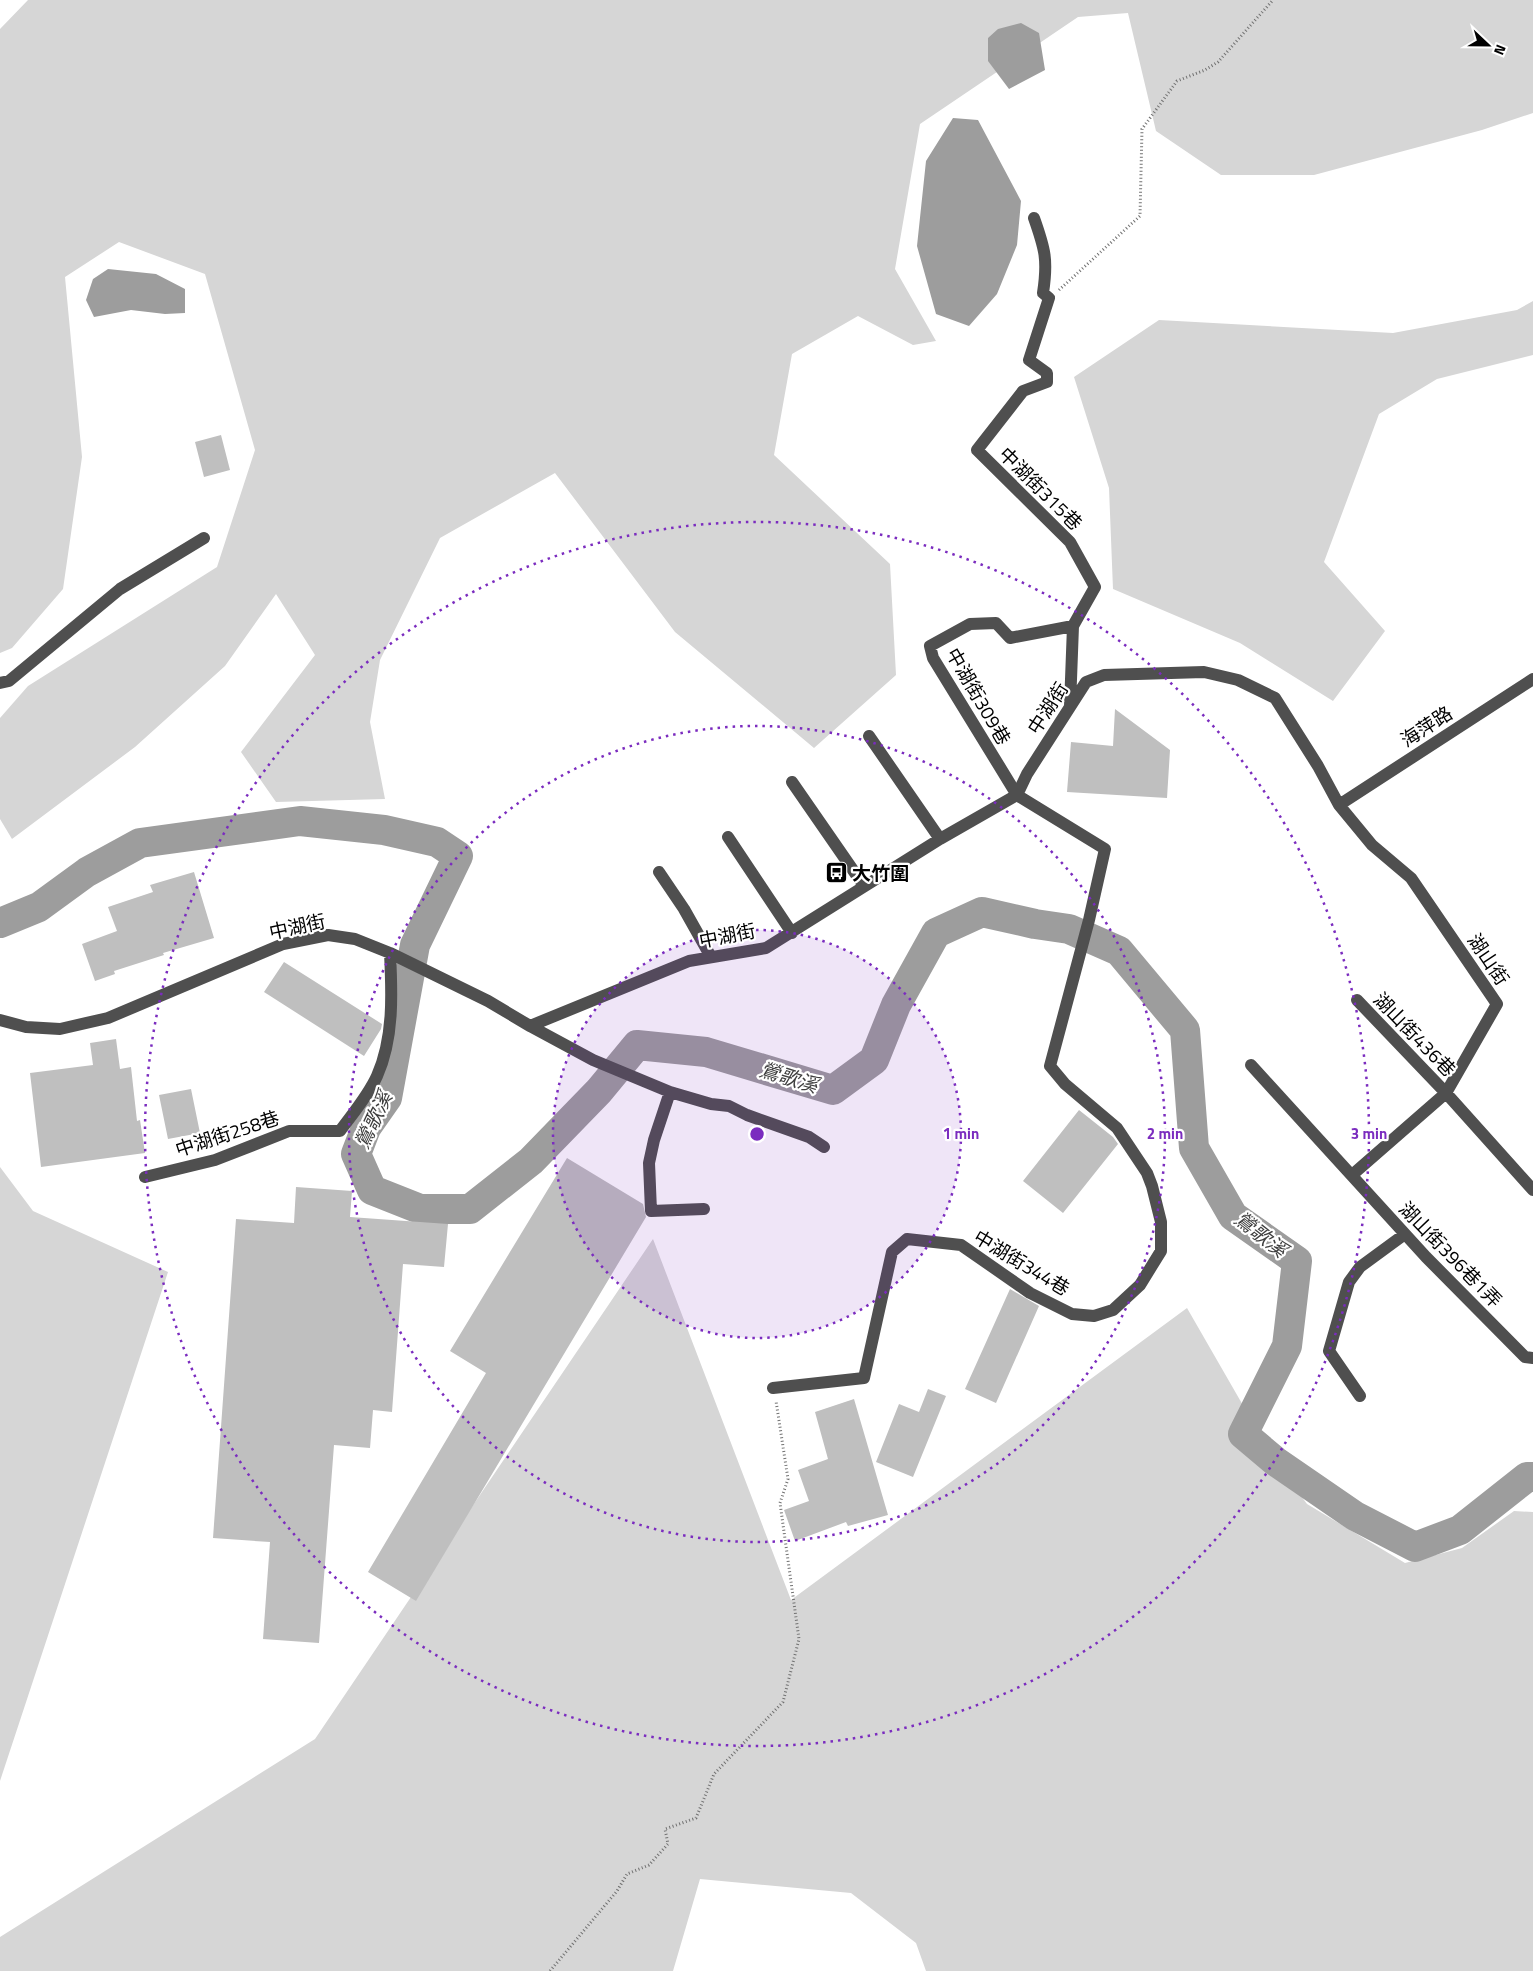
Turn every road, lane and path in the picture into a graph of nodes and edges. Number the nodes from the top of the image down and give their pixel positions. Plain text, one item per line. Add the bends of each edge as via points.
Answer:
1 (1273, 0) edge
2 (1034, 218) dead end
3 (1049, 298) junction
4 (204, 538) dead end
5 (1073, 626) junction
6 (1533, 679) edge
7 (0, 683) edge
8 (1070, 706) junction
9 (869, 736) dead end
10 (792, 782) dead end
11 (1017, 795) junction
12 (1339, 805) junction
13 (728, 836) dead end
14 (940, 839) junction
15 (659, 872) dead end
16 (864, 886) junction
17 (792, 933) junction
18 (390, 953) junction
19 (712, 957) junction
20 (1358, 1000) dead end
21 (0, 1020) edge
22 (530, 1026) junction
23 (1251, 1065) dead end
24 (670, 1092) junction
25 (1446, 1093) junction
26 (824, 1147) dead end
27 (1352, 1175) junction
28 (145, 1177) dead end
29 (1533, 1190) edge
30 (704, 1210) dead end
31 (1405, 1234) junction
32 (1529, 1357) edge
33 (774, 1388) joint
34 (1360, 1396) dead end
35 (550, 1971) edge

1 - 3 path via 1218,62 1177,81 1142,129 1140,216
2 - 3 street, 中湖街315巷 via 1045,248 1043,293
3 - 5 street, 中湖街315巷 via 1029,360 1047,373 1048,382 1023,391 977,450 1070,542 1095,587
4 - 7 street via 120,589 9,681
5 - 8 street, 中湖街315巷
5 - 11 street, 中湖街309巷 via 1010,638 996,623 970,624 930,646 933,658
6 - 12 street, 海萍路
8 - 11 street, 中湖街
8 - 12 street, 中湖街 via 1086,682 1104,675 1204,672 1238,680 1275,698
9 - 14 street
10 - 16 street
11 - 14 street, 中湖街
11 - 33 street, 中湖街344巷 via 1104,848 1089,920 1050,1066 1065,1084 1117,1128 1147,1173 1161,1222 1161,1251 1140,1285 1113,1310 1094,1316 1072,1314 1030,1293 961,1246 907,1239 892,1252 864,1378
12 - 25 street, 湖山街 via 1372,845 1411,878 1497,1004
13 - 17 street
14 - 16 street, 中湖街
15 - 19 street
16 - 17 street, 中湖街
17 - 19 street, 中湖街 via 766,948
18 - 21 street, 中湖街 via 355,939 328,935 283,944 108,1018 60,1029 26,1027
18 - 22 street, 中湖街 via 488,1001
18 - 28 street, 中湖街258巷 via 389,1035 374,1081 340,1131 288,1131 215,1160
19 - 22 street, 中湖街 via 689,962
20 - 25 street, 湖山街436巷
22 - 24 street via 593,1060
23 - 27 street, 湖山街396巷1弄
24 - 26 street via 729,1106 747,1116 809,1137
24 - 30 street via 649,1163 651,1211
25 - 27 street
25 - 29 street
27 - 31 street, 湖山街396巷1弄
31 - 32 street, 湖山街396巷1弄
31 - 34 street via 1360,1267 1349,1282 1329,1351
33 - 35 path via 788,1479 780,1503 799,1640 783,1702 714,1774 696,1818 666,1829 668,1844 649,1865 627,1874

